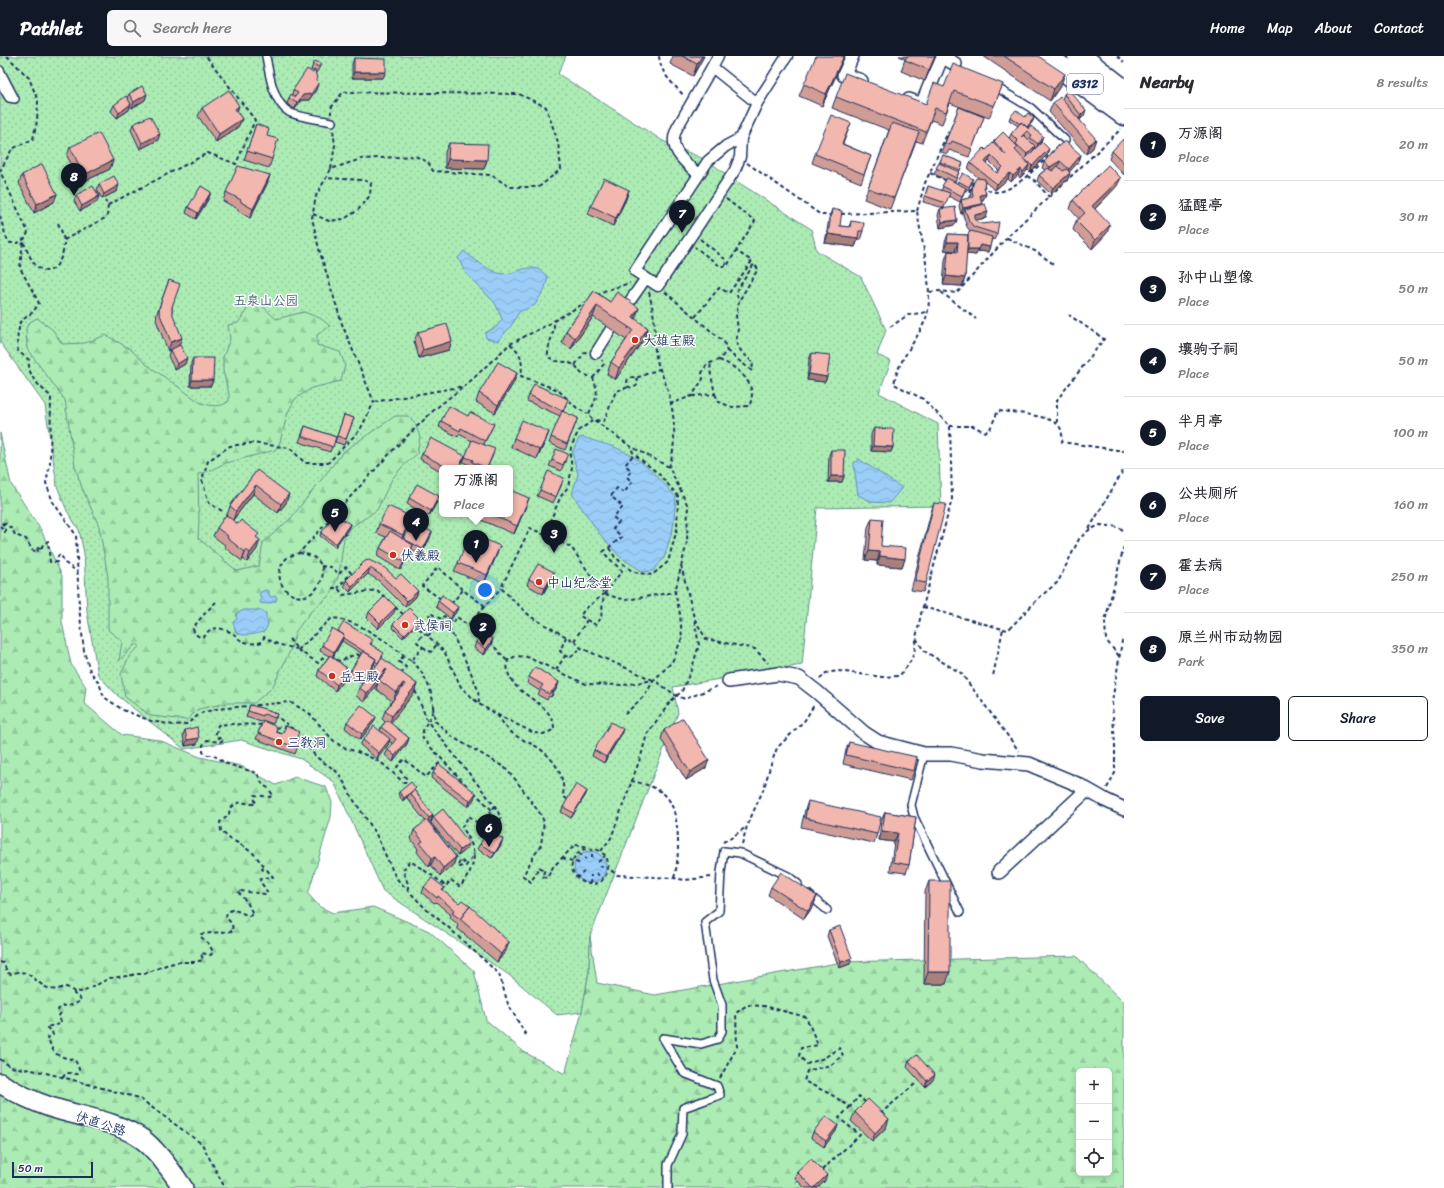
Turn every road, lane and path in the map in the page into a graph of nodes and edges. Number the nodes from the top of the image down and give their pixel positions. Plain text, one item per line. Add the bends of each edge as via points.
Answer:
1 (6, 56) edge
2 (206, 56) edge
3 (266, 56) edge
4 (659, 56) edge
5 (718, 56) edge
6 (787, 56) edge
7 (852, 56) edge
8 (942, 56) edge
9 (1045, 56) edge
10 (1080, 56) edge
11 (1117, 56) edge
12 (1124, 62) edge
13 (958, 65) edge
14 (712, 68) junction
15 (0, 70) edge
16 (987, 82) edge
17 (0, 83) edge
18 (872, 86) edge
19 (1124, 91) edge
20 (901, 97) edge
21 (757, 103) junction
22 (1124, 114) edge
23 (683, 117) junction
24 (332, 122) junction
25 (1124, 126) edge
26 (948, 132) edge
27 (741, 138) junction
28 (1065, 140) joint
29 (740, 157) junction
30 (331, 169) junction
31 (930, 173) junction
32 (698, 174) junction
33 (1027, 176) junction
34 (326, 178) junction
35 (949, 183) edge
36 (962, 189) edge
37 (719, 194) junction
38 (1049, 197) junction
39 (105, 201) dead end
40 (108, 205) junction
41 (916, 211) junction
42 (313, 214) junction
43 (0, 216) edge
44 (58, 223) dead end
45 (691, 237) junction
46 (1007, 238) junction
47 (64, 240) junction
48 (23, 241) junction
49 (736, 251) junction
50 (727, 266) junction
51 (1055, 266) dead end
52 (742, 276) junction
53 (646, 278) junction
54 (745, 278) junction
55 (658, 286) junction
56 (940, 291) junction
57 (930, 292) junction
58 (739, 301) junction
59 (623, 311) edge
60 (927, 312) junction
61 (1069, 315) dead end
62 (695, 317) junction
63 (976, 319) dead end
64 (554, 321) junction
65 (890, 327) dead end
66 (611, 329) dead end
67 (510, 344) junction
68 (727, 351) junction
69 (596, 353) junction
70 (719, 360) junction
71 (711, 363) junction
72 (575, 366) junction
73 (659, 369) junction
74 (594, 378) junction
75 (636, 378) junction
76 (465, 386) junction
77 (629, 387) junction
78 (715, 394) junction
79 (692, 396) junction
80 (374, 402) junction
81 (670, 404) junction
82 (588, 415) junction
83 (594, 420) junction
84 (1057, 424) junction
85 (950, 426) junction
86 (630, 446) junction
87 (1124, 451) edge
88 (634, 454) junction
89 (669, 467) junction
90 (1124, 469) edge
91 (222, 510) dead end
92 (326, 523) junction
93 (0, 526) edge
94 (332, 527) edge
95 (338, 530) edge
96 (1089, 530) junction
97 (1124, 531) edge
98 (544, 535) junction
99 (349, 537) dead end
100 (1124, 546) edge
101 (609, 548) junction
102 (299, 553) junction
103 (681, 564) junction
104 (321, 566) junction
105 (78, 572) junction
106 (332, 588) dead end
107 (338, 588) junction
108 (502, 588) junction
109 (463, 590) junction
110 (675, 592) junction
111 (604, 594) junction
112 (388, 600) edge
113 (216, 602) dead end
114 (393, 605) edge
115 (485, 606) junction
116 (923, 608) junction
117 (447, 610) edge
118 (444, 616) junction
119 (694, 618) junction
120 (408, 619) edge
121 (441, 619) junction
122 (588, 620) junction
123 (414, 624) edge
124 (437, 624) junction
125 (468, 625) junction
126 (448, 628) junction
127 (1003, 630) junction
128 (424, 633) junction
129 (428, 636) junction
130 (566, 637) junction
131 (289, 638) dead end
132 (916, 638) junction
133 (1124, 638) edge
134 (574, 641) junction
135 (437, 644) junction
136 (423, 647) junction
137 (581, 648) junction
138 (298, 650) junction
139 (404, 655) junction
140 (565, 656) junction
141 (1119, 656) junction
142 (363, 657) edge
143 (411, 660) junction
144 (508, 662) junction
145 (556, 670) junction
146 (396, 672) edge
147 (401, 674) junction
148 (778, 674) junction
149 (993, 676) dead end
150 (406, 679) edge
151 (654, 680) junction
152 (730, 681) joint
153 (411, 683) edge
154 (817, 692) junction
155 (677, 696) junction
156 (479, 704) junction
157 (252, 706) junction
158 (433, 707) junction
159 (259, 709) edge
160 (266, 713) edge
161 (496, 714) junction
162 (625, 714) dead end
163 (428, 722) junction
164 (267, 726) edge
165 (288, 726) junction
166 (272, 727) edge
167 (924, 754) junction
168 (442, 760) junction
169 (1029, 764) junction
170 (632, 780) junction
171 (1087, 790) junction
172 (1101, 798) junction
173 (571, 804) edge
174 (495, 806) junction
175 (1124, 809) edge
176 (492, 810) junction
177 (481, 826) junction
178 (741, 846) dead end
179 (590, 848) junction
180 (600, 851) junction
181 (578, 852) junction
182 (475, 853) junction
183 (605, 856) junction
184 (562, 857) junction
185 (592, 858) dead end
186 (586, 859) dead end
187 (572, 862) junction
188 (598, 862) dead end
189 (582, 864) dead end
190 (458, 865) dead end
191 (599, 866) dead end
192 (608, 868) junction
193 (584, 872) dead end
194 (999, 872) dead end
195 (596, 873) dead end
196 (590, 875) dead end
197 (576, 878) junction
198 (674, 878) junction
199 (706, 878) dead end
200 (603, 879) junction
201 (590, 884) junction
202 (408, 890) junction
203 (827, 910) dead end
204 (960, 912) dead end
205 (0, 962) edge
206 (74, 992) junction
207 (527, 1037) dead end
208 (0, 1059) edge
209 (63, 1078) junction
210 (0, 1084) edge
211 (915, 1084) dead end
212 (717, 1086) junction
213 (869, 1105) edge
214 (850, 1107) junction
215 (880, 1114) edge
216 (822, 1170) edge
217 (183, 1188) edge
218 (225, 1188) edge
219 (668, 1188) edge

1 - 48 path via 29,78 38,101 33,138 12,149 0,171 28,232
2 - 40 path via 255,120 236,164 208,153
3 - 24 lane via 269,77 277,98 290,113
4 - 23 path via 666,78 684,97
5 - 14 street
6 - 21 street
7 - 18 street via 844,75
8 - 13 street
8 - 20 street via 922,105
9 - 22 highway, G312
10 - 19 highway, G312
11 - 12 path
14 - 21 street
14 - 23 street
15 - 17 lane via 15,99 9,98
16 - 28 lane via 1031,108
21 - 27 street
23 - 32 street via 673,139 686,165
24 - 30 path via 335,145
24 - 30 path via 331,108 343,92 519,94 546,107 558,142 561,169 538,187 510,188 491,175 433,171 428,162 415,156 362,159
25 - 38 path
26 - 31 path
27 - 29 street
27 - 32 street via 726,146 708,161
28 - 33 path
29 - 37 street via 735,170
29 - 41 path via 821,215
30 - 34 path
31 - 35 path
31 - 41 path
32 - 53 street via 635,271
33 - 36 path via 1021,182 1001,191 987,189 974,181 969,192
33 - 38 path
34 - 42 path via 316,196
34 - 42 path via 363,180 371,183 370,195 358,211 344,220 329,221
37 - 45 street
37 - 49 path via 755,221
38 - 46 path
39 - 40 path
40 - 47 path via 107,217
41 - 57 path
42 - 80 path via 319,249 342,324
43 - 48 path via 10,242
44 - 47 path
45 - 50 path via 724,259
45 - 50 path via 720,266
45 - 55 street
46 - 51 path via 1034,251
46 - 56 path via 957,293
47 - 48 path via 61,259 58,265 50,270 38,268
48 - 105 path via 20,268 39,303 33,312 20,322 18,350 29,360 28,368 33,379 51,397 50,464 46,483 53,502 76,535
49 - 50 path
49 - 52 path via 752,261
52 - 54 path
52 - 62 path via 730,293 719,288
53 - 55 street
53 - 59 street
53 - 64 path via 604,291
53 - 73 path via 654,319 655,354
54 - 58 path via 736,292
54 - 58 path via 754,264 758,269
55 - 62 path
56 - 57 path
56 - 63 path
57 - 60 path
58 - 68 path via 736,342 740,351 753,363 752,372
60 - 65 path via 908,315
60 - 85 path via 896,371 894,384 923,399
61 - 84 path via 1104,339 1057,400
62 - 68 path via 724,342
64 - 67 path
64 - 72 path via 555,328 548,357
66 - 69 street
67 - 76 path
67 - 82 path via 523,361 521,376 558,390
68 - 70 path
69 - 72 path via 585,352
69 - 74 path via 604,364
70 - 71 path
70 - 78 path via 726,362 747,379 752,400 749,406 732,407 719,402
71 - 78 path
71 - 79 path via 707,364 702,373 703,379
72 - 74 path via 581,373
73 - 75 path
73 - 81 path
74 - 82 path via 598,391 597,398
75 - 77 path via 636,387
75 - 77 path via 629,377
76 - 80 path
76 - 92 path via 434,410 394,449
77 - 83 path via 616,391 604,421
78 - 79 path
79 - 81 path
80 - 91 path via 360,430 328,463 305,463 290,448 252,443 230,446 208,461 202,480 209,502
81 - 89 path via 675,440
82 - 83 path
83 - 86 path
83 - 98 path via 580,430 571,447 572,468 568,487 561,496
84 - 85 path via 1022,414 998,411 990,429 985,432 973,426
84 - 87 path via 1062,431 1062,442
85 - 116 path via 952,499
86 - 88 path
86 - 89 path
88 - 101 path via 625,465 631,470 627,477 632,482 624,493 617,488 611,496 623,507 613,517 619,522 613,529 622,537
88 - 101 path via 659,474 678,496 676,529 668,562 652,575 633,572 615,557
89 - 103 path via 688,506 686,542
90 - 96 path
92 - 94 path
92 - 102 path
93 - 105 path via 5,532 1,522 12,528 15,535 26,539 32,550 38,552 37,546 42,550 42,546 48,541 50,562 57,562 61,554 65,563
95 - 99 path
96 - 97 path via 1100,525 1119,527
96 - 127 path via 1079,539 1058,582 1008,630
98 - 108 path via 530,528
98 - 111 path via 571,547
100 - 141 path via 1105,621 1106,640
101 - 111 path via 603,552 622,571
102 - 104 path via 308,554
102 - 104 path via 290,556 280,570 283,587 290,594 308,596 316,591 323,575
103 - 110 path
103 - 119 path
104 - 107 path via 331,567 339,574 346,567 351,573
105 - 157 path via 84,651 90,671 99,683 104,697 123,710 151,721 173,725 187,724 201,713 216,709
106 - 107 path
107 - 112 path via 343,595 377,590
108 - 115 path
108 - 130 path via 531,617
109 - 109 path via 450,605 422,586 438,567
109 - 115 path
110 - 111 path via 626,600
110 - 151 path via 682,638 672,662
111 - 122 path via 580,616
111 - 122 path via 601,618 596,625
113 - 138 path via 193,629 200,637 205,636 207,631 213,628 220,628 244,642 257,644 262,642 264,637
114 - 120 path
115 - 125 path
116 - 127 path
116 - 132 path
117 - 118 path
118 - 121 path
118 - 125 path via 453,624 457,617
119 - 148 path via 706,639 755,649
119 - 155 path via 699,645 692,668 682,691
121 - 124 path via 430,613 428,615
121 - 126 path
122 - 134 path
123 - 128 path
124 - 126 path
124 - 129 path
125 - 144 path via 492,643
126 - 156 path via 478,690
127 - 149 path
128 - 129 path
128 - 136 path via 418,642
129 - 135 path
130 - 134 path
130 - 140 path via 560,651
131 - 138 path
132 - 154 path via 909,666 899,676 882,677 838,671 826,673 820,679
132 - 169 path via 924,651 961,673
133 - 141 path
134 - 137 path
135 - 136 path via 431,652
135 - 156 path via 446,653 461,687
136 - 143 path
137 - 140 path via 571,657
137 - 151 path
138 - 139 path via 332,618 353,623
138 - 142 path via 318,663 323,658 340,661 356,654
139 - 143 path
139 - 147 path via 399,662 406,667
140 - 145 path
141 - 172 path via 1112,702 1116,773
143 - 158 path via 422,672
144 - 145 path via 516,656 527,657
144 - 161 path via 510,678 521,692 543,708 553,722 554,728 543,734 534,733
145 - 151 path via 586,684 624,685
146 - 147 path
147 - 150 path
148 - 152 street
148 - 154 street via 799,678
151 - 155 path
151 - 162 path via 645,695
152 - 155 path via 685,699
153 - 163 path
154 - 167 street via 858,729 878,742
154 - 178 path via 814,706 805,720 777,748
155 - 170 path via 647,734
156 - 161 path
157 - 159 path
157 - 168 path via 277,702 295,704 309,713 342,747 383,764 403,782 407,779 396,767 404,759 426,777
158 - 163 path
158 - 184 path via 435,721 454,738 504,767 541,815 544,822 541,844 523,876 531,882 539,866 545,870 542,876 548,878
160 - 165 path
161 - 173 path via 518,738 537,746 549,756 561,776 563,796
163 - 168 path via 423,729 423,739
163 - 174 path
164 - 206 path via 218,725 216,736 223,740 207,740 202,750 206,755 213,755 227,764 257,773 263,785 273,795 270,797 255,794 256,804 235,804 219,826 230,839 253,853 265,867 262,869 267,870 273,877 261,878 260,881 268,893 238,892 253,914 249,916 233,909 226,917 232,924 233,931 200,934 212,952 211,955 202,953 203,960 178,962 144,974 110,978 83,992
165 - 166 path
165 - 202 path via 295,730 316,757 341,777 375,832 396,878
167 - 169 street via 951,754
167 - 204 lane via 911,805 914,817
168 - 176 path
169 - 171 street
170 - 180 path via 610,838
170 - 198 path via 646,784 665,795 676,813 678,837
171 - 172 street
171 - 194 street
172 - 175 street
174 - 176 path
174 - 177 path via 500,818 495,832
176 - 177 path
177 - 182 path via 469,816 462,827
179 - 180 path
179 - 181 path
179 - 184 path via 575,845
179 - 185 path
180 - 183 path
181 - 186 path
181 - 187 path
182 - 190 path via 466,866 460,867 464,863 461,860
182 - 202 path via 471,868 460,887 451,880 446,886 410,861 403,870
183 - 188 path
183 - 192 path
184 - 187 path
187 - 189 path
187 - 197 path
191 - 192 path
192 - 198 path via 617,876
192 - 200 path
193 - 197 path
195 - 200 path
196 - 201 path
197 - 201 path
198 - 199 path
200 - 201 path
202 - 207 path via 498,974 508,1004
203 - 212 lane via 788,876 740,853 724,851 719,911 705,922 713,980 722,1005 722,1031 718,1039 701,1044 663,1038 684,1073
205 - 206 path via 11,974 25,972 48,988 53,990 67,987
206 - 209 path via 81,1000 73,1005 61,1006 58,1010 61,1013 58,1017 60,1024 46,1027 52,1032 53,1035 47,1038 54,1051 75,1060 79,1068 78,1074 68,1072
208 - 209 path via 11,1067
209 - 218 path via 138,1098 202,1144
210 - 217 main road, 伏直公路 via 23,1097 123,1128 143,1139
211 - 215 path
212 - 214 path via 737,1047 736,1013 747,1004 764,1006 806,1017 818,1045 801,1048 799,1056 807,1064 824,1058 839,1048 843,1055 831,1065 807,1071 804,1080
212 - 219 lane via 720,1095 683,1108 682,1134 668,1165
213 - 214 path via 859,1096
214 - 216 path via 839,1118 860,1135

